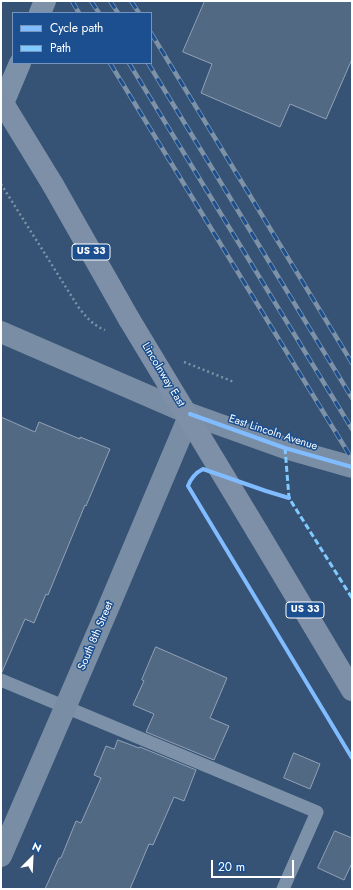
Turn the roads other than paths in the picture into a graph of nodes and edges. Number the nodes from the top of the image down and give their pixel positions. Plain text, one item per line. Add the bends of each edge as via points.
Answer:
1 (45, 1) edge
2 (40, 12) edge
3 (20, 64) edge
4 (1, 100) edge
5 (1, 108) edge
6 (1, 332) edge
7 (190, 414) junction
8 (352, 467) edge
9 (1, 680) edge
10 (352, 690) edge
11 (66, 708) junction
12 (1, 856) edge
13 (283, 889) edge

1 - 2 street
3 - 5 street
4 - 10 highway, Lincolnway East / US 33, bridge
6 - 7 main road, East Lincoln Avenue
7 - 8 main road, East Lincoln Avenue via 285,448
7 - 11 main road, South 8th Street
9 - 11 lane
11 - 12 main road, South 8th Street
11 - 13 lane via 317,812

